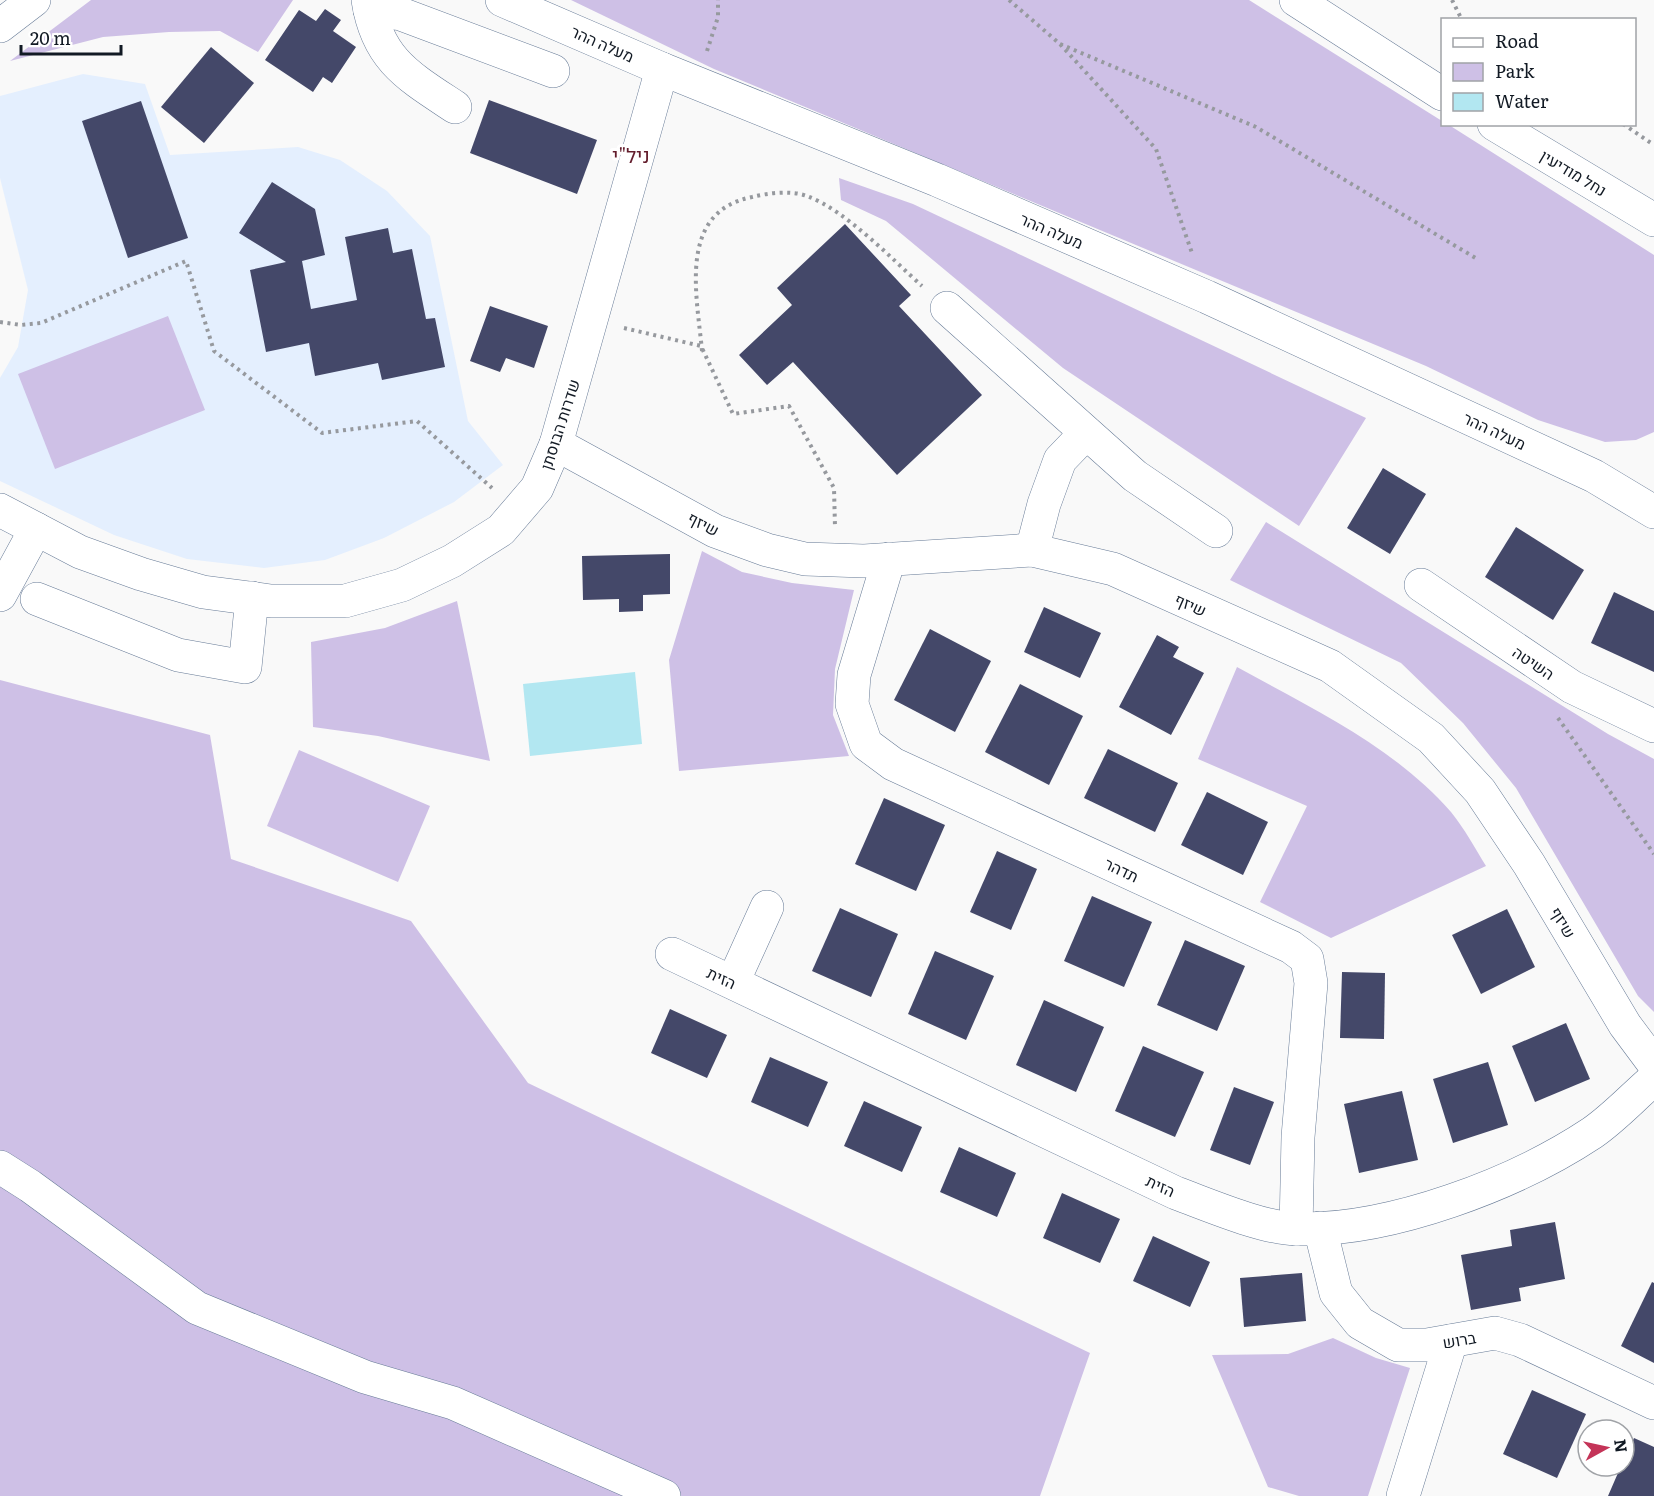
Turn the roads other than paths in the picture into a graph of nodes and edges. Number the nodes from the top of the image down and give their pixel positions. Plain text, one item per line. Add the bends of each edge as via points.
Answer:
1 (34, 0) edge
2 (502, 0) edge
3 (1296, 0) edge
4 (369, 5) edge
5 (0, 26) edge
6 (662, 69) junction
7 (553, 71) dead end
8 (1441, 93) edge
9 (455, 106) dead end
10 (1497, 126) edge
11 (1654, 220) edge
12 (947, 308) road end
13 (1085, 434) junction
14 (556, 444) junction
15 (1594, 476) junction
16 (1654, 488) edge
17 (0, 510) edge
18 (1654, 512) edge
19 (36, 529) junction
20 (1216, 531) dead end
21 (1032, 550) junction
22 (889, 559) junction
23 (1420, 585) dead end
24 (0, 595) edge
25 (252, 598) junction
26 (37, 599) dead end
27 (1654, 726) edge
28 (767, 907) dead end
29 (672, 954) dead end
30 (733, 982) junction
31 (1654, 1064) edge
32 (1654, 1079) edge
33 (0, 1167) edge
34 (1308, 1229) junction
35 (1451, 1341) junction
36 (1654, 1403) edge
37 (664, 1496) edge
38 (1403, 1496) edge

1 - 5 street
2 - 6 street, מעלה ההר
3 - 8 street
4 - 7 street
4 - 9 street via 372,24 387,55 415,81
6 - 14 street, שדרות הבוסתן
6 - 15 street, מעלה ההר via 937,180 1207,297
10 - 11 street, נחל מודיעין
12 - 13 street
13 - 20 street via 1135,476
13 - 21 street via 1060,460
14 - 22 street, שיזף via 715,531 767,550 805,559
14 - 25 street, שדרות הבוסתן via 537,488 501,530 452,561 402,585 345,601
15 - 16 street, מעלה ההר
15 - 18 street, מעלה ההר
17 - 19 street, שדרות הבוסתן
19 - 24 street
19 - 25 street, שדרות הבוסתן via 80,552 141,574 203,592
21 - 22 street, שיזף
21 - 31 street, שיזף via 1113,569 1330,666 1431,738 1480,791 1529,864 1625,1025
22 - 34 street, תדהר via 854,675 852,704 866,744 893,764 1291,947 1307,959 1311,983 1298,1137
23 - 27 street, השיטה via 1572,687
25 - 26 street via 245,668 178,655
28 - 30 street
29 - 30 street, הזית
30 - 34 street, הזית via 1176,1193 1241,1216
32 - 34 street, הזית via 1593,1132 1508,1179 1444,1203 1355,1226
33 - 37 street via 197,1308 365,1377 453,1404
34 - 35 street, ברוש via 1336,1293 1360,1323 1398,1345
35 - 36 street, ברוש via 1495,1333 1521,1340
35 - 38 street

